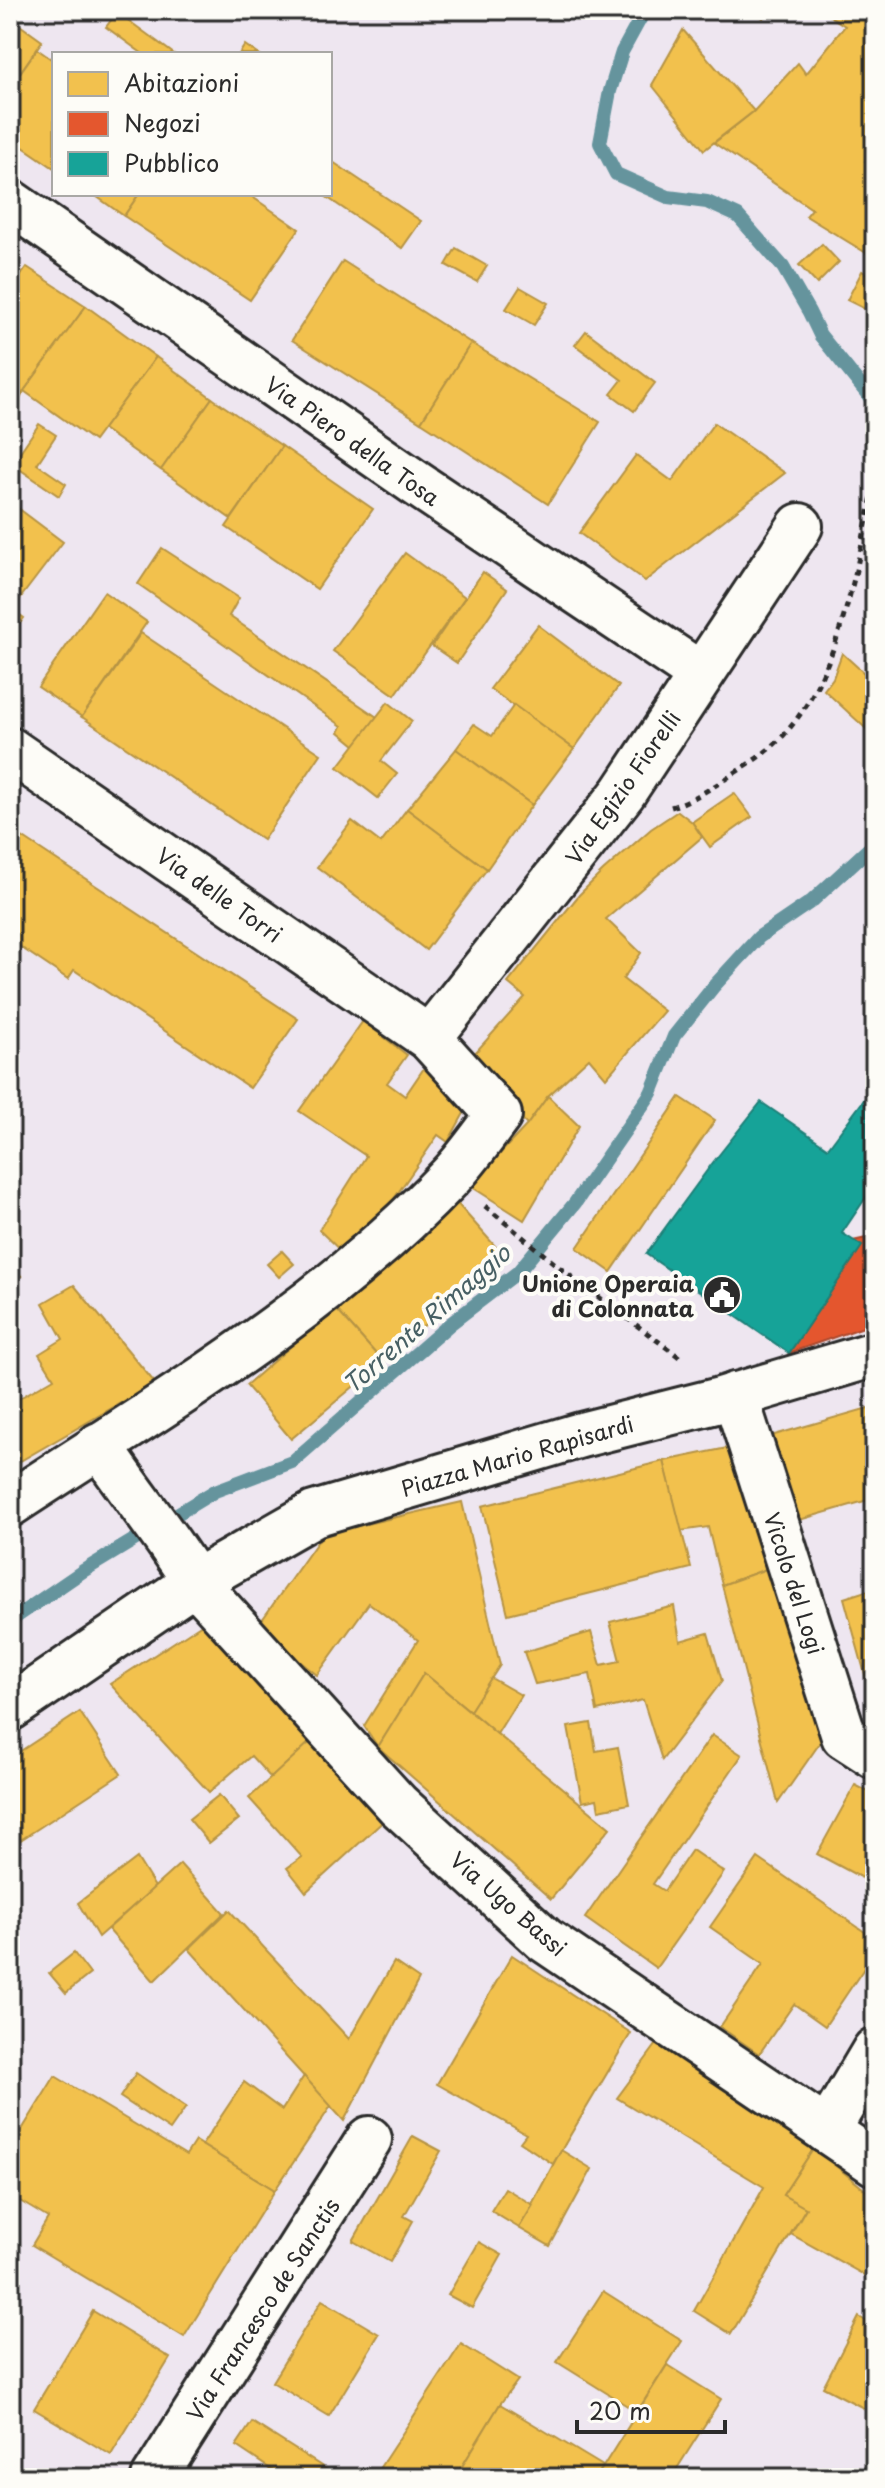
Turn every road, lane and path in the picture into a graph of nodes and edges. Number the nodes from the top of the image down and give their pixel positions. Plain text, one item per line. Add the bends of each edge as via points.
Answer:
1 (10, 202) edge
2 (875, 483) edge
3 (800, 526) dead end
4 (700, 674) junction
5 (10, 750) edge
6 (623, 793) junction
7 (429, 1038) junction
8 (510, 1228) dead end
9 (875, 1354) edge
10 (728, 1397) junction
11 (110, 1461) junction
12 (10, 1504) edge
13 (195, 1582) junction
14 (10, 1708) edge
15 (875, 1756) edge
16 (875, 2050) edge
17 (827, 2131) junction
18 (369, 2139) dead end
19 (875, 2163) edge
20 (154, 2478) edge

1 - 4 street, Via Piero della Tosa
2 - 6 path via 847,610 819,683 790,729 766,753 694,799 655,812
3 - 4 street, Via Egizio Fiorelli
4 - 6 street, Via Egizio Fiorelli
5 - 7 street, Via delle Torri
6 - 7 street, Via Egizio Fiorelli
7 - 11 street, Via delle Torri via 499,1115 451,1176 361,1261
8 - 10 path
9 - 10 street, Piazza Mario Rapisardi
10 - 13 street, Piazza Mario Rapisardi via 314,1514
10 - 15 street, Vicolo del Logi via 844,1736
11 - 12 street
11 - 13 street, Via Ugo Bassi
13 - 14 street, Piazza Mario Rapisardi
13 - 17 street, Via Ugo Bassi via 398,1805 545,1940
16 - 17 street
17 - 19 street, Via Ugo Bassi
18 - 20 street, Via Francesco de Sanctis

